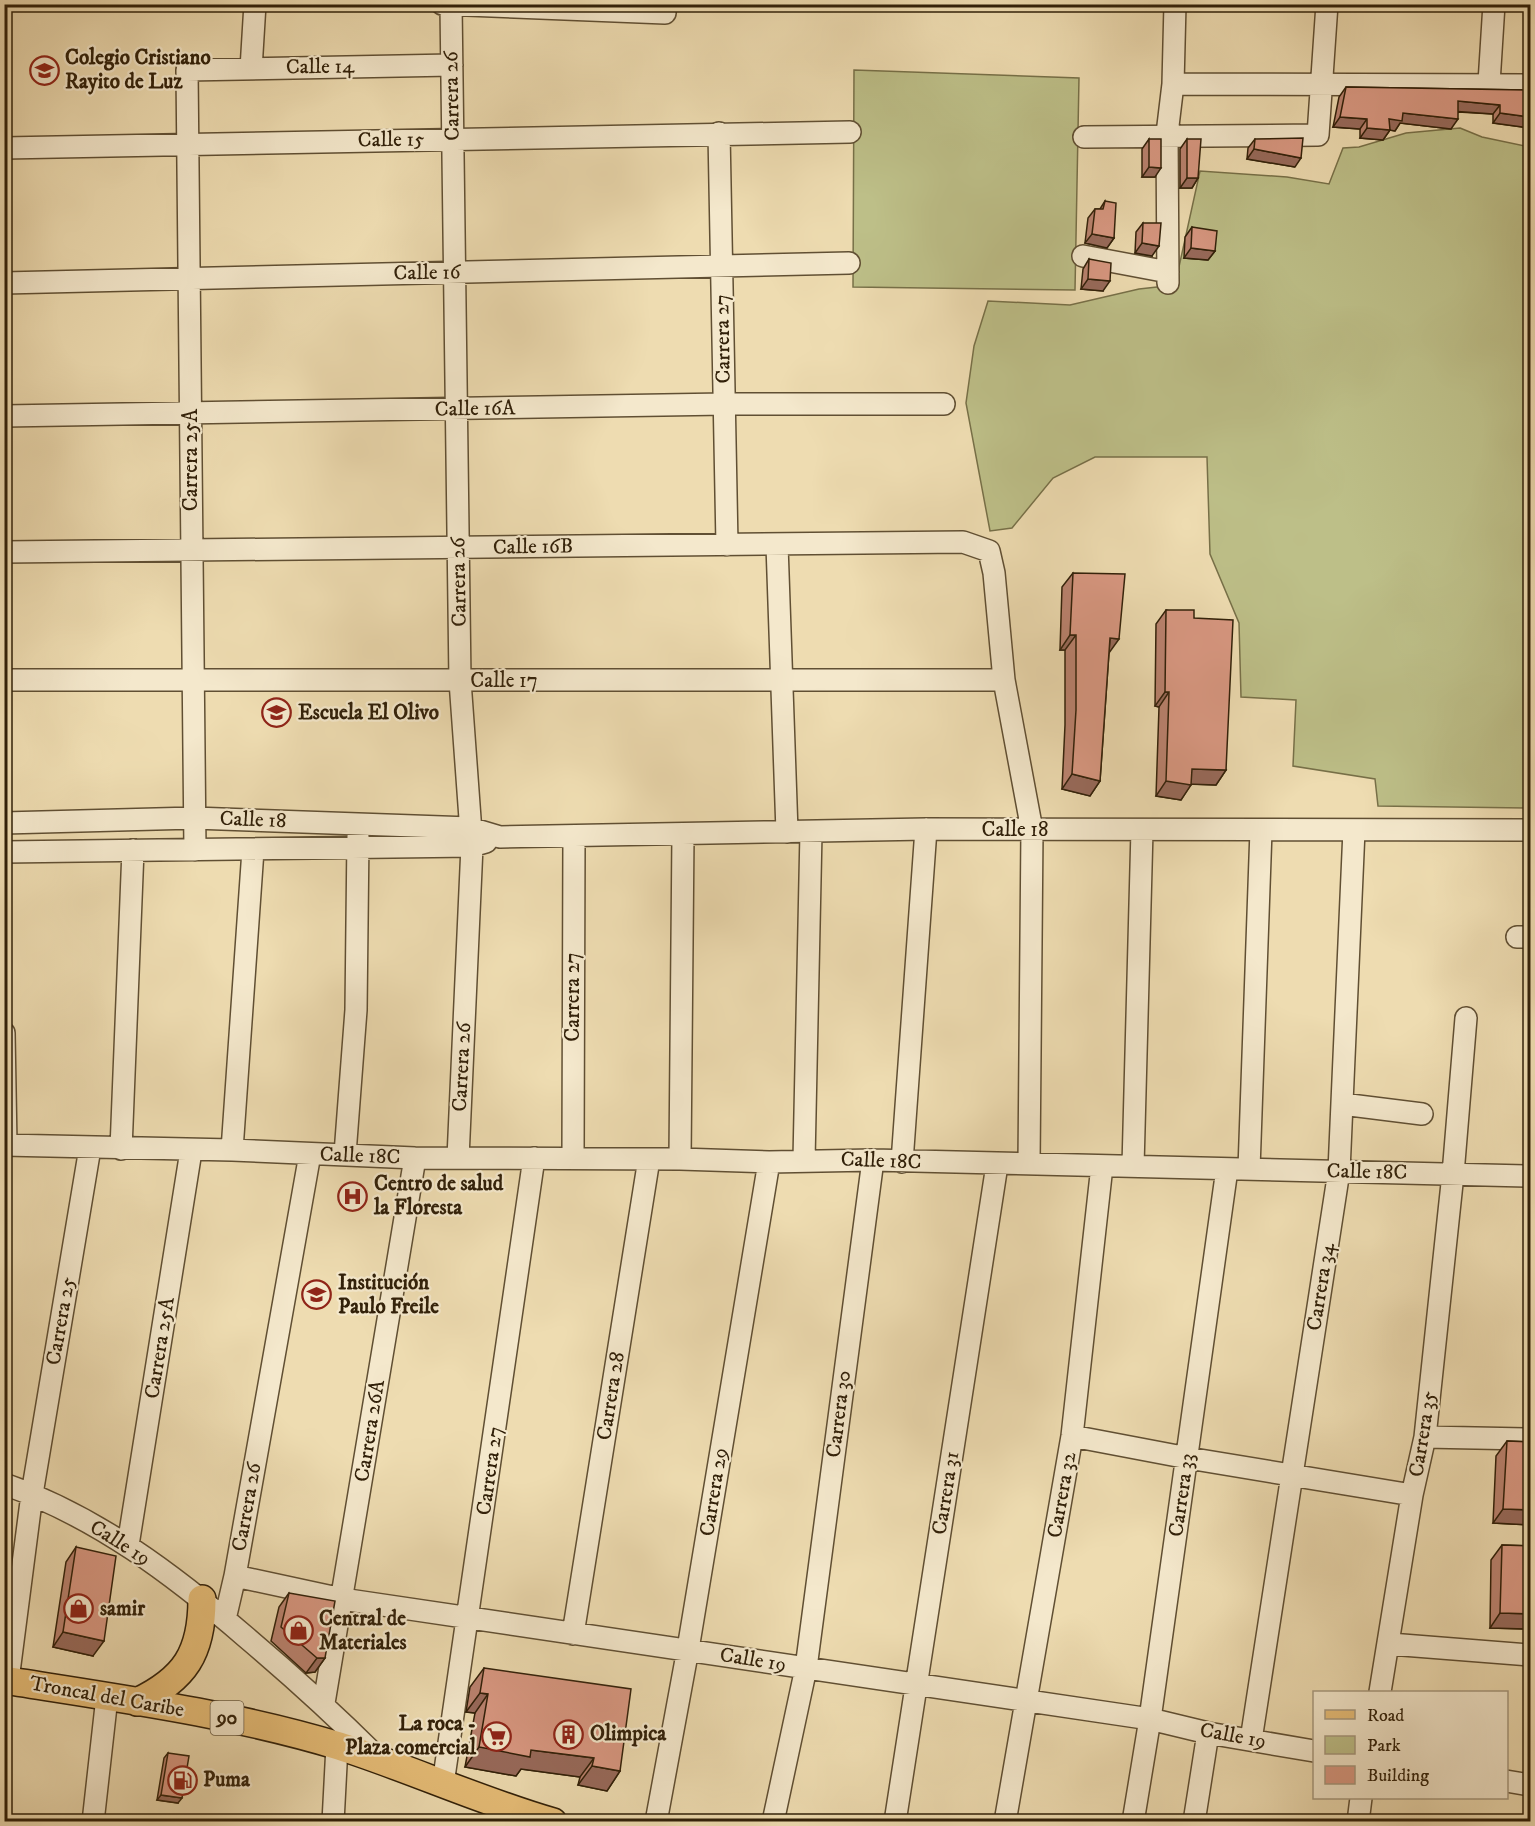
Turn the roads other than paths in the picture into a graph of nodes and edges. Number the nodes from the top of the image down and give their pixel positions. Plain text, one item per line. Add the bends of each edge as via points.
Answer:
1 (255, 4) edge
2 (442, 4) edge
3 (1175, 4) edge
4 (1327, 4) edge
5 (1494, 4) edge
6 (451, 5) edge
7 (579, 7) edge
8 (665, 13) dead end
9 (452, 65) junction
10 (251, 69) junction
11 (187, 70) joint
12 (1321, 82) junction
13 (1489, 83) junction
14 (1173, 84) junction
15 (1530, 85) edge
16 (850, 132) dead end
17 (719, 133) junction
18 (1167, 134) junction
19 (1084, 137) dead end
20 (453, 138) junction
21 (188, 144) junction
22 (4, 148) edge
23 (1083, 256) dead end
24 (849, 263) dead end
25 (722, 266) junction
26 (455, 273) junction
27 (189, 279) junction
28 (4, 283) edge
29 (725, 404) junction
30 (945, 404) dead end
31 (457, 410) junction
32 (190, 412) junction
33 (4, 416) edge
34 (727, 545) junction
35 (777, 545) junction
36 (459, 548) junction
37 (192, 550) junction
38 (4, 552) edge
39 (193, 679) junction
40 (4, 680) edge
41 (782, 680) junction
42 (1004, 680) junction
43 (460, 681) junction
44 (194, 818) junction
45 (4, 822) edge
46 (358, 823) junction
47 (926, 830) junction
48 (1032, 830) junction
49 (1142, 830) junction
50 (1261, 830) junction
51 (1354, 830) junction
52 (1530, 830) edge
53 (787, 832) junction
54 (811, 832) junction
55 (683, 834) junction
56 (574, 836) junction
57 (471, 837) junction
58 (357, 848) junction
59 (133, 850) junction
60 (195, 850) junction
61 (253, 850) junction
62 (4, 852) edge
63 (1466, 1018) dead end
64 (4, 1033) edge
65 (1342, 1104) junction
66 (1422, 1114) dead end
67 (5, 1145) edge
68 (90, 1148) junction
69 (121, 1149) junction
70 (232, 1150) junction
71 (191, 1151) junction
72 (310, 1154) junction
73 (345, 1154) junction
74 (415, 1158) junction
75 (458, 1158) junction
76 (534, 1158) junction
77 (573, 1158) junction
78 (649, 1159) junction
79 (680, 1159) junction
80 (804, 1160) junction
81 (873, 1160) junction
82 (769, 1162) junction
83 (902, 1162) junction
84 (998, 1164) junction
85 (1029, 1164) junction
86 (1102, 1166) junction
87 (1133, 1166) junction
88 (1227, 1168) junction
89 (1249, 1169) junction
90 (1339, 1171) junction
91 (1453, 1174) junction
92 (1530, 1176) edge
93 (1072, 1436) junction
94 (1425, 1437) junction
95 (1530, 1439) edge
96 (1188, 1458) junction
97 (1292, 1475) junction
98 (4, 1484) edge
99 (32, 1494) junction
100 (1412, 1495) junction
101 (128, 1545) junction
102 (235, 1576) junction
103 (202, 1599) junction
104 (342, 1599) junction
105 (469, 1618) junction
106 (225, 1619) junction
107 (573, 1634) junction
108 (1390, 1644) junction
109 (688, 1649) junction
110 (1530, 1654) edge
111 (806, 1668) junction
112 (6, 1680) edge
113 (916, 1686) junction
114 (1380, 1691) edge
115 (107, 1697) junction
116 (137, 1702) junction
117 (1024, 1702) junction
118 (324, 1703) junction
119 (1150, 1719) junction
120 (1208, 1733) junction
121 (1251, 1740) junction
122 (338, 1746) junction
123 (1313, 1751) edge
124 (380, 1760) junction
125 (1508, 1781) edge
126 (443, 1784) junction
127 (1530, 1785) edge
128 (1361, 1799) edge
129 (499, 1814) edge
130 (93, 1821) edge
131 (333, 1821) edge
132 (553, 1821) edge
133 (656, 1821) edge
134 (773, 1821) edge
135 (895, 1821) edge
136 (1005, 1821) edge
137 (1133, 1821) edge
138 (1194, 1821) edge
139 (1358, 1821) edge

1 - 10 street
2 - 6 street
3 - 14 street
4 - 12 street
5 - 13 street
6 - 7 street
6 - 9 street, Carrera 26
7 - 8 street
9 - 10 street, Calle 14
9 - 20 street, Carrera 26
10 - 11 street, Calle 14
11 - 21 street, Carrera 25A
12 - 13 street
12 - 14 street
12 - 18 street via 1318,135
13 - 15 street
14 - 18 street
16 - 17 street, Calle 15
17 - 20 street, Calle 15
17 - 25 street, Carrera 27
18 - 19 street
18 - 23 street via 1168,277
20 - 21 street, Calle 15
20 - 26 street, Carrera 26
21 - 22 street, Calle 15
21 - 27 street, Carrera 25A
24 - 25 street, Calle 16
25 - 26 street, Calle 16
25 - 29 street, Carrera 27
26 - 27 street, Calle 16
26 - 31 street, Carrera 26
27 - 28 street, Calle 16
27 - 32 street, Carrera 25A
29 - 30 street, Calle 16A
29 - 31 street, Calle 16A
29 - 34 street, Carrera 27
31 - 32 street, Calle 16A
31 - 36 street, Carrera 26
32 - 33 street, Calle 16A
32 - 37 street, Carrera 25A
34 - 35 street, Calle 16B
34 - 36 street, Calle 16B
35 - 41 street
35 - 42 street, Calle 16B via 963,542 989,551
36 - 37 street, Calle 16B
36 - 43 street, Carrera 26
37 - 38 street, Calle 16B
37 - 39 street, Carrera 25A
39 - 40 street, Calle 17
39 - 43 street, Calle 17
39 - 44 street, Carrera 25A
41 - 42 street, Calle 17
41 - 43 street, Calle 17
41 - 53 street
42 - 48 street
43 - 57 street, Carrera 26
44 - 45 street, Calle 18
44 - 46 street, Calle 18
44 - 60 street, Carrera 25A
46 - 57 street, Calle 18
46 - 58 street
47 - 48 street, Calle 18
47 - 54 street, Calle 18
47 - 83 street
48 - 49 street, Calle 18
48 - 85 street
49 - 50 street, Calle 18
49 - 87 street
50 - 51 street, Calle 18
50 - 89 street
51 - 52 street, Calle 18
51 - 65 street, Carrera 34
53 - 54 street, Calle 18
53 - 55 street, Calle 18
54 - 80 street
55 - 56 street, Calle 18
55 - 79 street
56 - 57 street, Calle 18
56 - 77 street, Carrera 27
57 - 58 street, Calle 18
57 - 75 street, Carrera 26
58 - 61 street, Calle 18
58 - 73 street via 356,1010
59 - 60 street, Calle 18
59 - 62 street, Calle 18
59 - 69 street
60 - 61 street, Calle 18
61 - 70 street
63 - 91 street, Carrera 35
64 - 67 street
65 - 66 street
65 - 90 street, Carrera 34
67 - 68 street, Calle 18C
68 - 69 street, Calle 18C
68 - 99 street, Carrera 25
69 - 71 street, Calle 18C
70 - 71 street, Calle 18C
70 - 72 street, Calle 18C
71 - 101 street, Carrera 25A
72 - 73 street, Calle 18C
72 - 102 street, Carrera 26
73 - 74 street, Calle 18C
74 - 75 street, Calle 18C
74 - 104 street, Carrera 26A
75 - 76 street, Calle 18C
76 - 77 street, Calle 18C
76 - 105 street, Carrera 27
77 - 78 street, Calle 18C
78 - 79 street, Calle 18C
78 - 107 street, Carrera 28
79 - 82 street, Calle 18C
80 - 81 street, Calle 18C
80 - 82 street, Calle 18C
81 - 83 street, Calle 18C
81 - 111 street, Carrera 30
82 - 109 street, Carrera 29
83 - 84 street, Calle 18C
84 - 85 street, Calle 18C
84 - 113 street, Carrera 31
85 - 86 street, Calle 18C
86 - 87 street, Calle 18C
86 - 93 street, Carrera 32
87 - 88 street, Calle 18C
88 - 89 street, Calle 18C
88 - 96 street, Carrera 33
89 - 90 street, Calle 18C
90 - 91 street, Calle 18C
90 - 97 street, Carrera 34
91 - 92 street, Calle 18C
91 - 94 street, Carrera 35
93 - 96 street
93 - 117 street, Carrera 32
94 - 95 street
94 - 100 street, Carrera 35
96 - 97 street
96 - 119 street, Carrera 33
97 - 100 street
97 - 121 street, Carrera 34
98 - 99 street, Calle 19
99 - 101 street, Calle 19
99 - 112 street, Carrera 25
100 - 108 street, Carrera 35
101 - 103 street, Calle 19
102 - 104 street, Calle 19
102 - 106 street
103 - 106 street, Calle 19
103 - 116 main road via 202,1625 190,1659 160,1691
104 - 105 street, Calle 19
104 - 118 street, Carrera 26A
105 - 107 street, Calle 19
105 - 126 street, Carrera 27
106 - 118 street, Calle 19
107 - 109 street, Calle 19
108 - 110 street
108 - 114 street, Carrera 35
109 - 111 street, Calle 19
109 - 133 street, Carrera 29
111 - 113 street, Calle 19
111 - 134 street, Carrera 30
112 - 115 main road, Troncal del Caribe / 90
113 - 117 street, Calle 19
113 - 135 street, Carrera 31
115 - 116 main road, Troncal del Caribe / 90
115 - 130 street
116 - 122 main road, Troncal del Caribe / 90 via 240,1721
117 - 119 street, Calle 19
117 - 136 street, Carrera 32
118 - 124 street, Calle 19
119 - 120 street, Calle 19
119 - 137 street, Carrera 33
120 - 121 street, Calle 19
120 - 138 street
121 - 123 street, Calle 19
122 - 124 main road, Troncal del Caribe / 90
122 - 131 street
124 - 126 main road, Troncal del Caribe / 90
125 - 127 street
126 - 129 main road, Troncal del Caribe / 90
128 - 139 street
129 - 132 main road, Troncal del Caribe / 90

